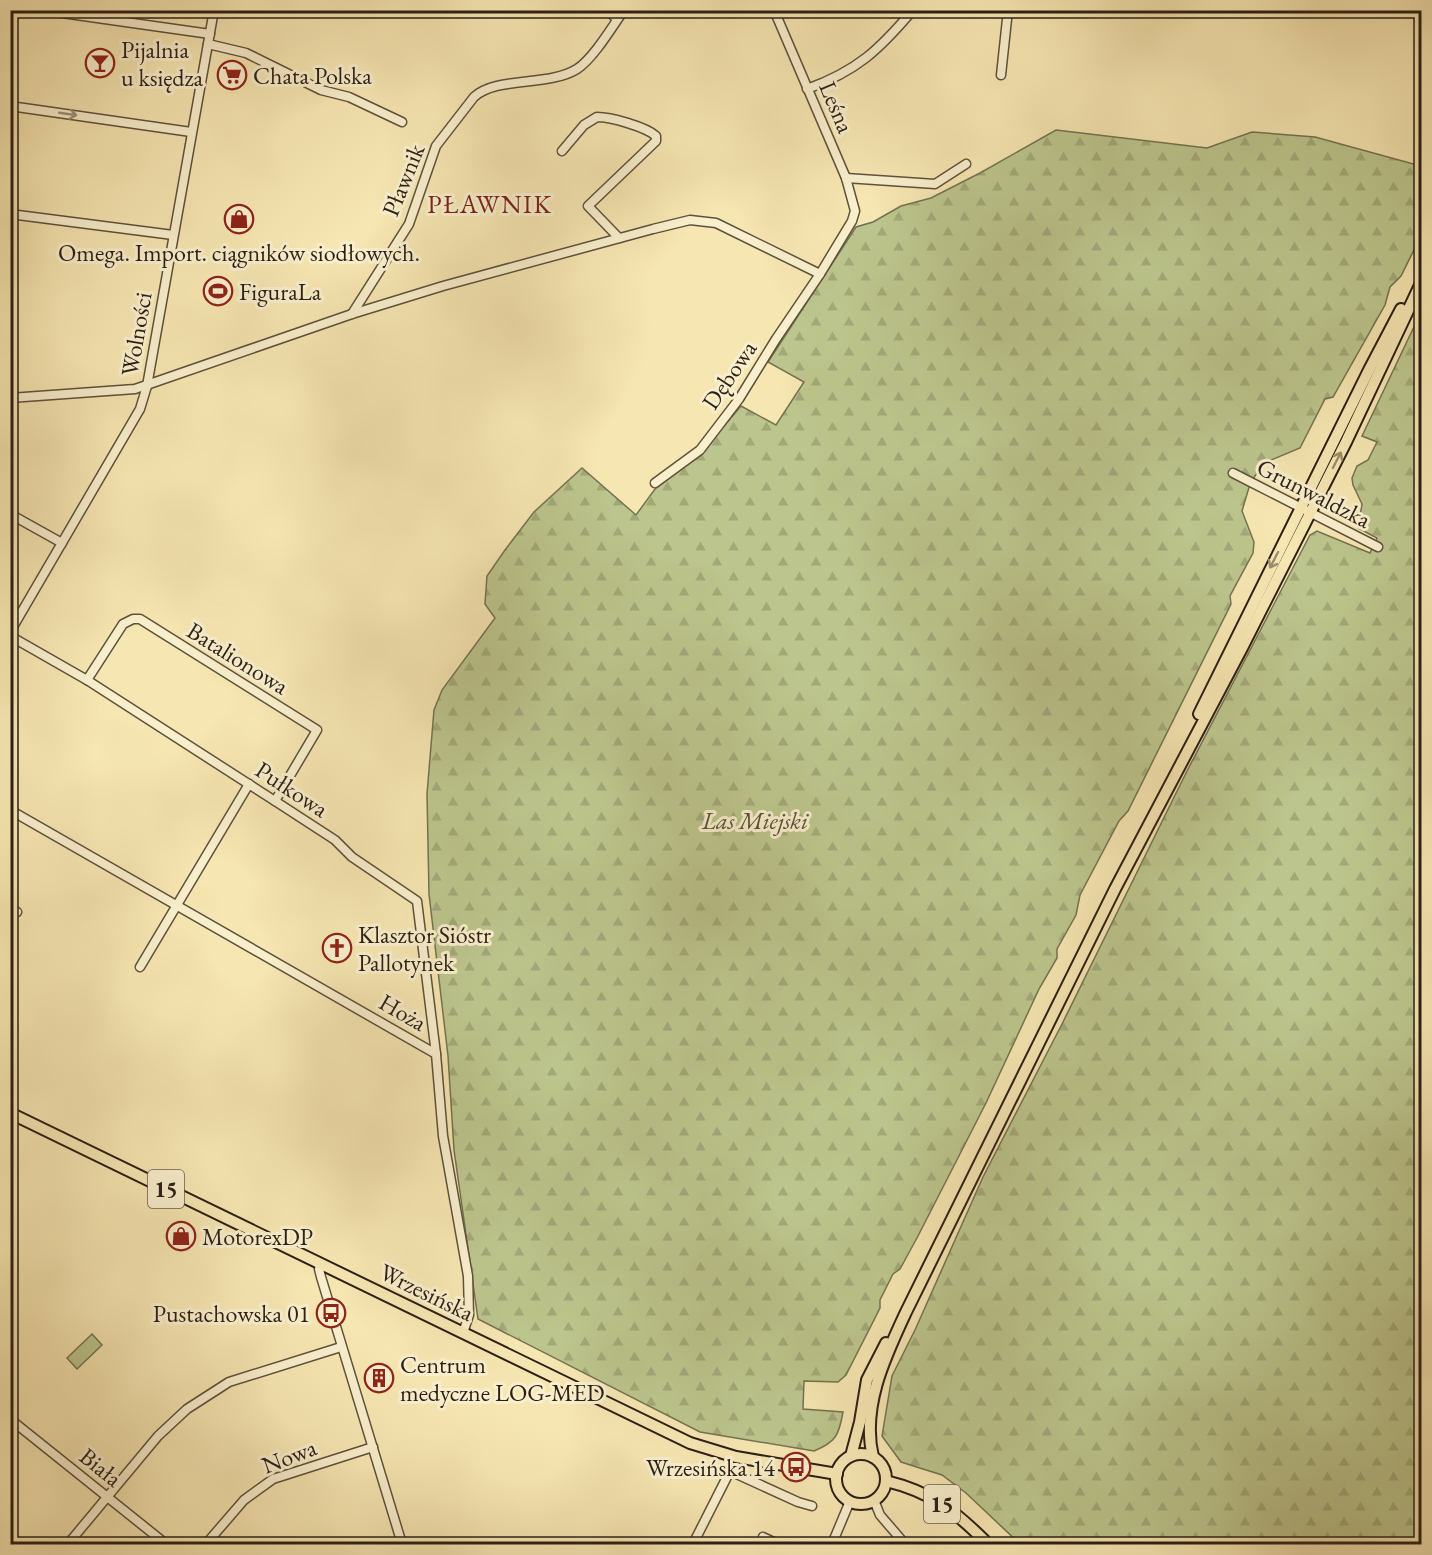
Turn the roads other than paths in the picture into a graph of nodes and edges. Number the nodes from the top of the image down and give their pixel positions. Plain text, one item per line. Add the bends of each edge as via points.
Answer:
1 (42, 10) edge
2 (214, 10) edge
3 (607, 10) edge
4 (624, 10) edge
5 (774, 10) edge
6 (913, 10) edge
7 (1008, 10) edge
8 (617, 19) junction
9 (210, 34) junction
10 (208, 44) junction
11 (1001, 75) dead end
12 (807, 89) junction
13 (10, 106) edge
14 (402, 122) dead end
15 (191, 132) junction
16 (562, 151) dead end
17 (966, 164) dead end
18 (846, 178) junction
19 (10, 214) edge
20 (852, 221) joint
21 (173, 235) junction
22 (619, 238) junction
23 (1422, 272) edge
24 (820, 274) junction
25 (1422, 281) edge
26 (352, 314) junction
27 (147, 386) junction
28 (10, 398) edge
29 (1233, 474) dead end
30 (655, 483) dead end
31 (1305, 510) junction
32 (10, 514) edge
33 (62, 543) junction
34 (1378, 547) dead end
35 (10, 634) edge
36 (87, 680) junction
37 (249, 784) junction
38 (275, 801) junction
39 (10, 810) edge
40 (176, 905) junction
41 (140, 967) dead end
42 (436, 1054) junction
43 (10, 1113) edge
44 (321, 1264) junction
45 (906, 1312) junction
46 (463, 1333) junction
47 (341, 1347) junction
48 (10, 1419) edge
49 (373, 1447) junction
50 (851, 1456) junction
51 (873, 1457) junction
52 (837, 1474) junction
53 (885, 1481) junction
54 (108, 1497) junction
55 (874, 1500) junction
56 (850, 1501) junction
57 (812, 1506) dead end
58 (763, 1537) dead end
59 (68, 1545) edge
60 (166, 1545) edge
61 (206, 1545) edge
62 (402, 1545) edge
63 (693, 1545) edge
64 (778, 1545) edge
65 (832, 1545) edge
66 (905, 1545) edge
67 (988, 1545) edge

1 - 9 street
2 - 9 street, Wolności
3 - 8 street
4 - 8 street, Pławnik
5 - 12 street, Leśna
6 - 12 street via 868,58
7 - 11 street
8 - 26 street, Pławnik via 590,57 575,70 492,88 474,97 436,146 409,224
9 - 10 street, Wolności
10 - 14 street via 246,53 321,90 349,96
10 - 15 street, Wolności
12 - 18 street, Leśna
13 -> 15 street
15 - 21 street, Wolności
16 - 22 street via 584,125 597,117 656,136 656,141 588,206
17 - 18 street via 935,184
18 - 20 street, Leśna via 855,211
19 - 21 street
20 - 24 street, Dębowa
21 - 27 street, Wolności
22 - 24 street via 704,220
22 - 26 street
23 - 31 main road via 1369,370
24 - 30 street, Dębowa via 739,399 700,450
31 -> 25 main road via 1346,442
26 - 27 street
27 - 28 street via 125,391
27 - 33 street, Wolności via 136,416
29 - 31 street, Grunwaldzka
31 - 34 street, Grunwaldzka
31 - 45 main road via 1242,648 1110,899
32 - 33 street
33 - 35 street, Wolności
35 - 36 street, Pułkowa
36 - 37 street, Pułkowa
36 - 38 street, Batalionowa via 123,624 140,620 317,730
37 - 38 street, Pułkowa
37 - 40 street
38 - 42 street, Pułkowa via 417,901
39 - 40 street, Hoża
40 - 41 street
40 - 42 street, Hoża
42 - 46 street, Hoża via 443,1136 468,1276 469,1315
43 - 44 main road, Wrzesińska / 15
44 - 46 main road, Wrzesińska / 15
44 - 47 street via 320,1273
45 - 50 main road via 877,1356 867,1380
45 - 51 main road via 875,1389 869,1442
46 - 52 main road, Wrzesińska / 15 via 690,1443 736,1457
47 - 49 street
47 - 54 street via 245,1376 213,1391 158,1436
48 - 54 street, Biała
49 - 61 street, Nowa via 273,1479 243,1500
49 - 62 street
50 - 51 main road
50 - 52 main road
51 - 53 main road via 880,1463
52 - 56 main road via 839,1490
53 - 55 main road
53 - 67 main road, 15 via 910,1486 933,1497 964,1520
54 - 59 street
54 - 60 street, Biała
55 - 56 main road via 858,1504
55 - 66 street via 880,1515
56 - 65 street
57 - 63 street via 730,1471
58 - 64 street

